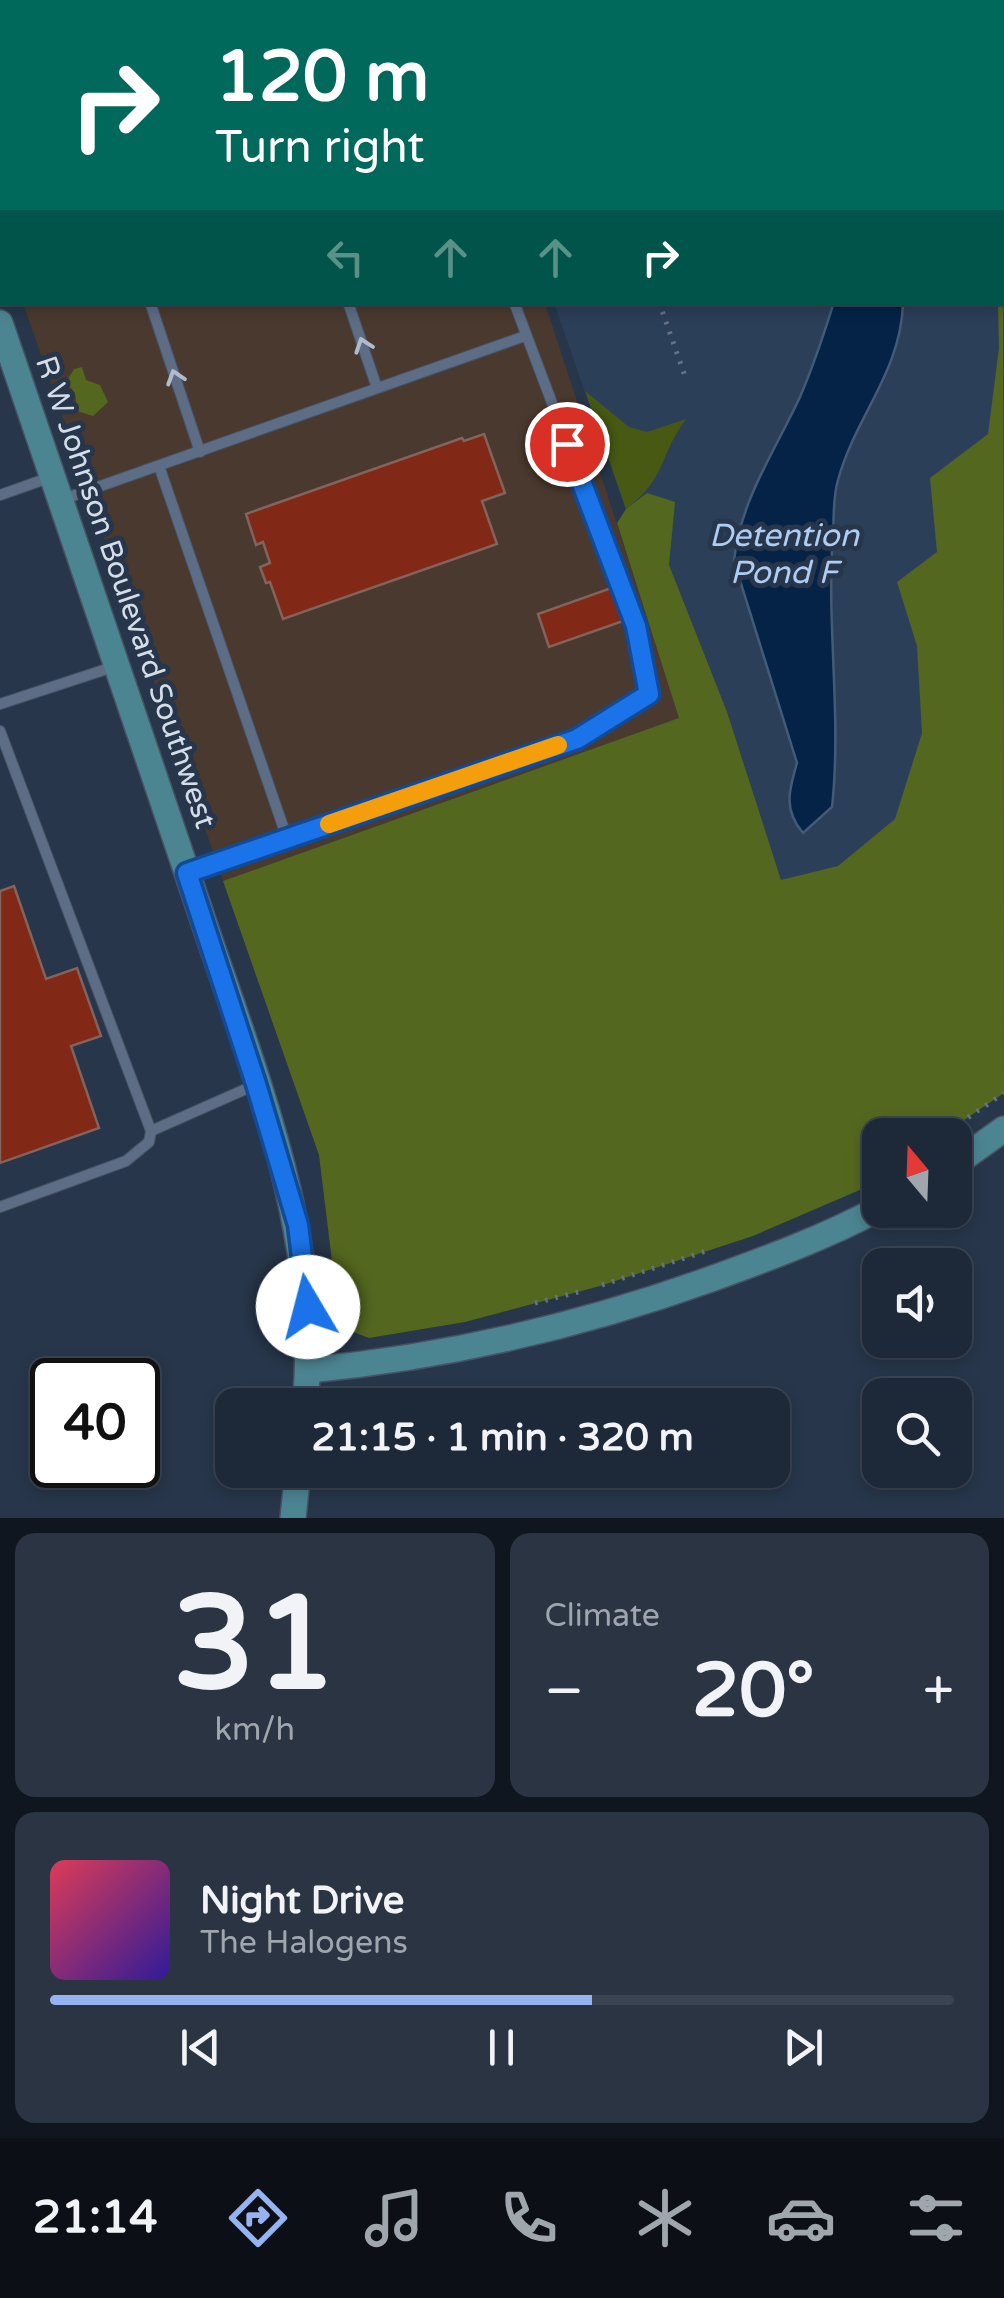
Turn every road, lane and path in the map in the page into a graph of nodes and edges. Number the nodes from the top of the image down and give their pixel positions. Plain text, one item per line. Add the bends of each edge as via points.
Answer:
1 (151, 305) edge
2 (349, 305) edge
3 (515, 305) edge
4 (660, 305) edge
5 (0, 324) edge
6 (525, 336) junction
7 (686, 379) dead end
8 (377, 388) junction
9 (200, 452) junction
10 (159, 466) junction
11 (56, 488) junction
12 (0, 494) edge
13 (117, 665) junction
14 (0, 704) edge
15 (1, 736) edge
16 (288, 838) junction
17 (187, 873) junction
18 (256, 1084) junction
19 (1004, 1093) edge
20 (967, 1118) edge
21 (1004, 1129) edge
22 (151, 1131) junction
23 (972, 1152) edge
24 (0, 1207) edge
25 (862, 1208) edge
26 (719, 1247) dead end
27 (522, 1306) dead end
28 (309, 1370) junction
29 (307, 1388) edge
30 (296, 1488) edge
31 (293, 1518) edge

9 -> 1 lane
8 -> 2 lane
3 - 6 lane
4 - 7 path
5 - 11 street, R W Johnson Boulevard Southwest
6 - 8 lane
6 - 16 lane via 636,626 649,694 577,739
8 - 9 lane
9 - 10 lane
10 - 11 lane
10 - 16 lane
11 - 12 lane
11 - 13 street, R W Johnson Boulevard Southwest
13 - 14 lane
13 - 17 street, R W Johnson Boulevard Southwest
15 - 22 lane
16 - 17 lane
17 - 18 street, R W Johnson Boulevard Southwest
18 - 22 lane
18 - 28 street, R W Johnson Boulevard Southwest via 298,1225
19 - 20 path
21 - 23 street
22 - 24 lane via 149,1142 126,1161
25 - 28 street via 844,1228 765,1260 576,1323 473,1348
26 - 27 path
28 - 29 street, R W Johnson Boulevard Southwest
30 - 31 street

